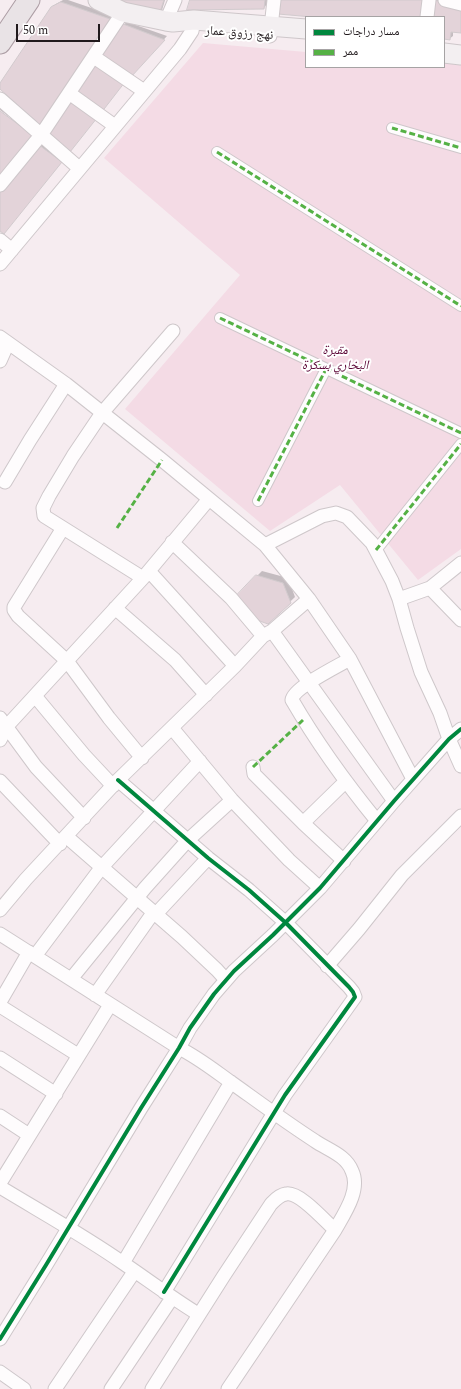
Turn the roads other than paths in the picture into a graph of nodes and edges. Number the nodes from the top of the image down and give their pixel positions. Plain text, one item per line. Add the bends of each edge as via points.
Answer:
1 (29, 0) edge
2 (98, 0) edge
3 (175, 0) edge
4 (274, 0) edge
5 (428, 0) edge
6 (445, 0) edge
7 (461, 4) edge
8 (123, 12) junction
9 (427, 16) edge
10 (169, 22) junction
11 (193, 25) junction
12 (305, 29) edge
13 (270, 31) junction
14 (305, 40) edge
15 (0, 43) edge
16 (445, 44) edge
17 (461, 46) edge
18 (445, 53) edge
19 (461, 55) edge
20 (94, 57) junction
21 (144, 91) junction
22 (69, 93) junction
23 (0, 99) edge
24 (115, 126) junction
25 (392, 128) dead end
26 (41, 135) junction
27 (461, 148) edge
28 (217, 152) dead end
29 (79, 168) junction
30 (0, 185) edge
31 (0, 240) edge
32 (12, 250) junction
33 (0, 264) edge
34 (461, 306) edge
35 (220, 318) dead end
36 (174, 331) dead end
37 (4, 340) edge
38 (0, 361) edge
39 (326, 369) junction
40 (66, 384) junction
41 (102, 413) junction
42 (461, 433) edge
43 (461, 444) edge
44 (5, 482) dead end
45 (209, 499) junction
46 (258, 501) dead end
47 (63, 528) junction
48 (172, 542) junction
49 (266, 545) junction
50 (376, 550) junction
51 (461, 563) edge
52 (146, 574) junction
53 (430, 588) junction
54 (309, 598) junction
55 (399, 598) junction
56 (115, 608) junction
57 (461, 620) edge
58 (268, 634) junction
59 (350, 659) junction
60 (67, 661) junction
61 (235, 666) junction
62 (309, 682) junction
63 (206, 695) junction
64 (35, 696) junction
65 (3, 722) edge
66 (172, 728) junction
67 (461, 729) edge
68 (449, 739) junction
69 (0, 740) edge
70 (142, 758) junction
71 (200, 761) junction
72 (461, 766) edge
73 (253, 767) dead end
74 (413, 779) junction
75 (0, 780) edge
76 (346, 782) junction
77 (116, 783) junction
78 (232, 800) junction
79 (394, 801) junction
80 (154, 811) junction
81 (461, 816) edge
82 (84, 818) junction
83 (377, 821) junction
84 (303, 823) junction
85 (63, 840) junction
86 (188, 840) junction
87 (208, 858) junction
88 (344, 861) junction
89 (101, 868) junction
90 (320, 888) junction
91 (136, 898) junction
92 (0, 910) edge
93 (154, 914) junction
94 (286, 923) junction
95 (0, 934) edge
96 (32, 954) junction
97 (327, 966) junction
98 (71, 979) junction
99 (226, 980) junction
100 (95, 995) junction
101 (0, 1002) edge
102 (110, 1004) junction
103 (0, 1006) edge
104 (179, 1048) junction
105 (78, 1055) junction
106 (0, 1058) edge
107 (231, 1082) junction
108 (56, 1094) junction
109 (273, 1114) junction
110 (0, 1116) edge
111 (28, 1135) junction
112 (0, 1183) edge
113 (0, 1187) edge
114 (68, 1228) junction
115 (335, 1230) junction
116 (123, 1263) junction
117 (134, 1272) junction
118 (168, 1295) junction
119 (198, 1314) junction
120 (0, 1339) edge
121 (0, 1372) edge
122 (24, 1389) edge
123 (56, 1389) edge
124 (111, 1389) edge
125 (152, 1389) edge
126 (228, 1389) edge

1 - 15 main road
2 - 8 main road, نهج رزوق عمار
3 - 10 street
4 - 13 street
5 - 9 street
6 - 7 street
8 - 10 main road, نهج رزوق عمار
8 - 20 street
10 - 11 main road, نهج رزوق عمار
11 - 13 main road, نهج رزوق عمار
11 - 21 street via 180,49
12 - 13 main road, نهج رزوق عمار
13 - 14 main road, نهج رزوق عمار
16 - 17 main road
18 - 19 main road
20 - 21 street
20 - 22 street
21 - 24 street
22 - 24 street
22 - 26 street
23 - 26 street
24 - 29 street
25 - 27 street
26 - 29 street
26 - 30 street
28 - 34 street
29 - 32 street
31 - 32 street
32 - 33 street
35 - 39 street
36 - 41 street
37 - 38 street
37 - 40 street
39 - 42 street
39 - 46 street
40 - 41 street
40 - 44 street
41 - 45 street
41 - 47 street via 72,456 43,508 44,516
43 - 50 street
45 - 48 street
45 - 49 street
47 - 52 street
47 - 60 street via 14,610
48 - 52 street
48 - 58 street
49 - 50 street via 322,516 336,513 348,518
49 - 54 street
50 - 55 street
51 - 53 street
52 - 56 street
52 - 61 street
53 - 55 street
53 - 57 street
54 - 58 street
54 - 59 street
55 - 68 street via 421,672
56 - 60 street
56 - 63 street via 175,660
58 - 61 street
58 - 62 street
59 - 62 street
59 - 74 street
60 - 64 street
60 - 70 street
61 - 63 street
62 - 76 street via 293,695 292,700 313,736
62 - 79 street
63 - 66 street
64 - 65 street
64 - 77 street via 84,756
65 - 69 street
65 - 82 street via 36,767
66 - 70 street
66 - 71 street
67 - 68 street
68 - 72 street
68 - 74 street
70 - 77 street
71 - 78 street
71 - 80 street
73 - 84 street via 254,774
74 - 79 street
75 - 85 street
76 - 83 street
76 - 84 street
77 - 80 street
77 - 82 street
78 - 86 street
78 - 90 street via 289,860
79 - 83 street
80 - 86 street
80 - 89 street
81 - 97 street via 402,875 348,944
82 - 85 street
83 - 88 street
84 - 88 street
85 - 89 street
85 - 92 street
86 - 87 street
86 - 91 street
87 - 93 street
87 - 94 street
88 - 90 street
89 - 91 street
89 - 96 street
90 - 94 street
91 - 93 street
91 - 98 street
93 - 99 street
93 - 100 street
94 - 97 street
94 - 99 street
95 - 96 street
96 - 98 street
96 - 101 street
97 - 109 street via 349,986 355,997
98 - 100 street
99 - 104 street via 201,1010
100 - 102 street
102 - 104 street
102 - 105 street
103 - 105 street
104 - 107 street
104 - 114 street
105 - 108 street
106 - 108 street
107 - 109 street
107 - 116 street
108 - 111 street
109 - 115 street via 344,1159 353,1171 353,1192
109 - 118 street
110 - 111 street
111 - 112 street
113 - 114 street
114 - 116 street
114 - 120 street
115 - 119 street via 296,1196 285,1194 278,1197
115 - 126 street
116 - 117 street
117 - 118 street
117 - 123 street
118 - 119 street
118 - 124 street
119 - 125 street
121 - 122 street

